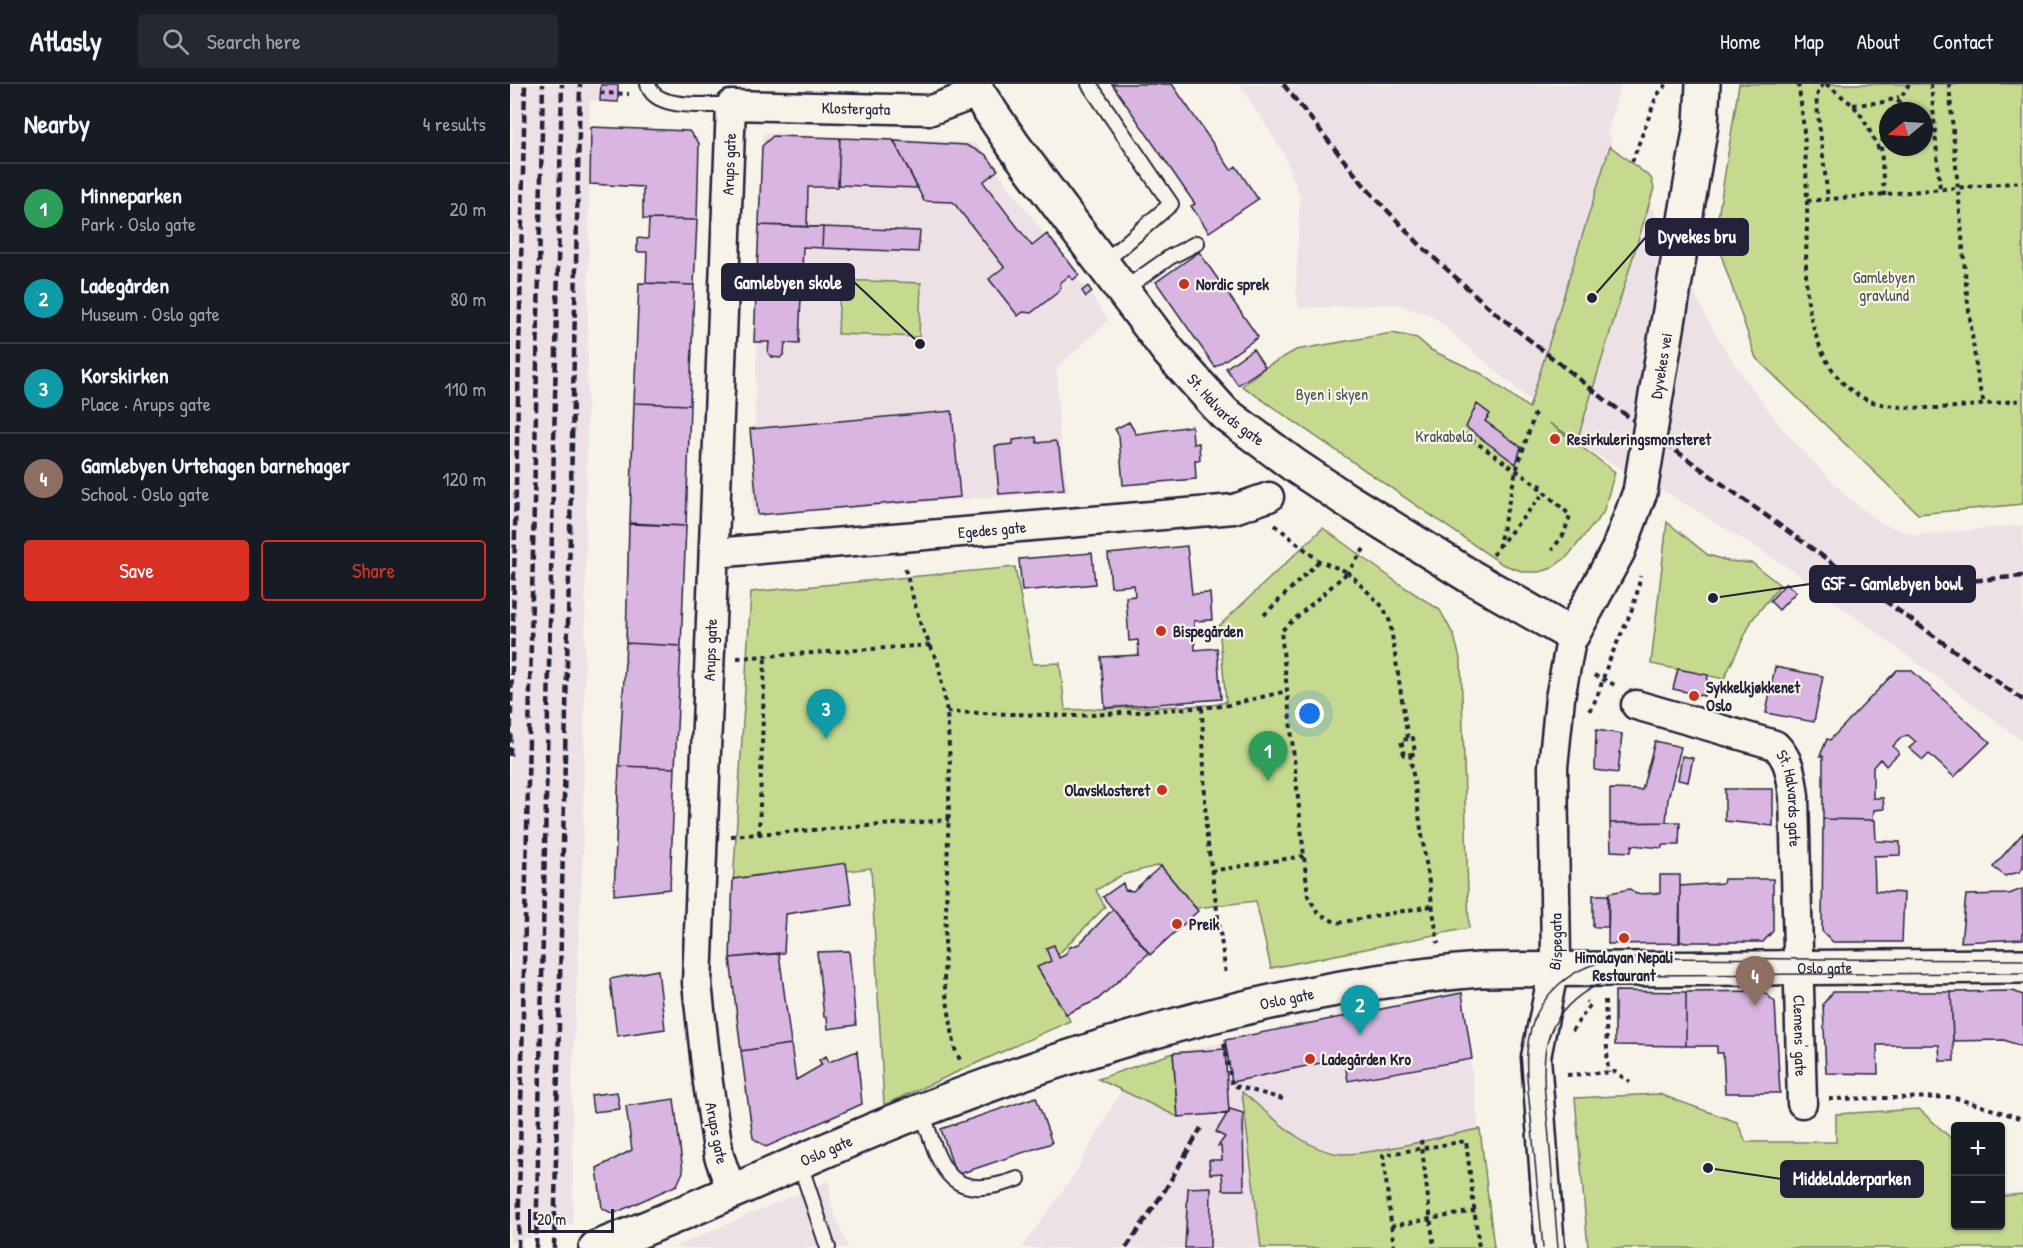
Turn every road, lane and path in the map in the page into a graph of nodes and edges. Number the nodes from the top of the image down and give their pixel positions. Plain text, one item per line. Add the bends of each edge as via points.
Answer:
1 (648, 84) edge
2 (1089, 84) edge
3 (1667, 84) edge
4 (1703, 84) edge
5 (1798, 84) edge
6 (1824, 84) edge
7 (1910, 84) edge
8 (1931, 84) edge
9 (1949, 84) edge
10 (974, 88) edge
11 (600, 93) dead end
12 (618, 94) dead end
13 (1899, 97) junction
14 (1897, 102) edge
15 (731, 105) junction
16 (1853, 105) junction
17 (1879, 149) edge
18 (1881, 156) edge
19 (1632, 162) dead end
20 (2023, 182) edge
21 (1958, 188) junction
22 (1940, 189) junction
23 (1884, 196) junction
24 (1828, 199) junction
25 (1807, 201) junction
26 (1197, 243) dead end
27 (1103, 263) junction
28 (1123, 290) junction
29 (2023, 400) edge
30 (1984, 404) junction
31 (1535, 413) dead end
32 (1464, 434) dead end
33 (1516, 471) junction
34 (1542, 480) dead end
35 (1540, 488) junction
36 (1545, 492) junction
37 (1269, 497) dead end
38 (1274, 525) dead end
39 (1498, 548) junction
40 (1364, 549) dead end
41 (1552, 550) dead end
42 (714, 553) junction
43 (1318, 561) junction
44 (1488, 563) dead end
45 (904, 569) dead end
46 (1348, 572) junction
47 (1264, 615) dead end
48 (1624, 628) dead end
49 (1572, 635) junction
50 (932, 645) junction
51 (765, 656) junction
52 (736, 658) dead end
53 (1609, 661) dead end
54 (1287, 691) junction
55 (1636, 705) dead end
56 (1202, 708) junction
57 (947, 712) junction
58 (1408, 739) junction
59 (1410, 754) junction
60 (949, 820) junction
61 (759, 834) junction
62 (728, 836) dead end
63 (1304, 856) junction
64 (1211, 871) junction
65 (1431, 906) junction
66 (1437, 934) dead end
67 (1797, 967) junction
68 (2020, 968) edge
69 (1554, 969) junction
70 (1226, 975) dead end
71 (1605, 993) dead end
72 (1590, 1005) dead end
73 (1223, 1037) dead end
74 (1570, 1038) dead end
75 (963, 1066) dead end
76 (1608, 1073) junction
77 (1566, 1075) dead end
78 (1630, 1082) dead end
79 (1283, 1100) dead end
80 (1802, 1103) joint
81 (922, 1110) junction
82 (2023, 1119) edge
83 (1421, 1140) dead end
84 (1422, 1147) junction
85 (799, 1161) junction
86 (1018, 1179) dead end
87 (731, 1190) junction
88 (1475, 1211) junction
89 (1431, 1219) junction
90 (1391, 1226) junction
91 (596, 1248) edge
92 (828, 1248) edge
93 (1394, 1248) edge
94 (1434, 1248) edge
95 (1479, 1248) edge
96 (1550, 1248) edge

1 - 15 lane via 655,98 666,103
2 - 27 lane via 1171,204
3 - 19 path via 1658,95
4 - 49 street, Dyvekes vei, bridge via 1701,125 1640,492 1618,551
5 - 25 path
6 - 16 path
6 - 24 path via 1816,97
7 - 13 path
8 - 22 path
9 - 21 path
10 - 15 street, Klostergata via 931,110
10 - 27 street, St. Halvards gate
11 - 12 path
13 - 14 path
13 - 16 path
15 - 42 street, Arups gate
16 - 17 path
18 - 23 path
20 - 21 path
21 - 22 path
21 - 30 path via 1971,328
22 - 23 path
23 - 24 path
24 - 25 path
25 - 30 path via 1808,307 1820,349 1840,381 1859,396 1880,404 1915,408
26 - 28 lane
27 - 28 street, St. Halvards gate
28 - 49 street, St. Halvards gate via 1199,387 1251,435 1452,565
29 - 30 path
31 - 33 path
32 - 33 path
33 - 35 path
33 - 39 path
34 - 35 path
35 - 36 path
36 - 39 path
36 - 41 path via 1570,515 1564,534
37 - 42 street, Egedes gate via 1234,509
38 - 43 path
39 - 44 path
40 - 46 path
42 - 87 street, Arups gate via 697,983 719,1156
43 - 46 path
43 - 47 path
45 - 50 path via 921,626
46 - 54 path via 1281,631
46 - 58 path via 1383,607 1390,622
48 - 53 path
49 - 69 street, Bispegata via 1553,766 1557,916
50 - 51 path
50 - 57 path
51 - 52 path
51 - 61 path
54 - 56 path
54 - 63 path
55 - 67 street, St. Halvards gate via 1774,745 1786,756 1794,796
56 - 57 path via 1076,716
56 - 64 path
57 - 60 path
58 - 59 path via 1413,738 1415,754
58 - 59 path via 1401,740 1404,756
59 - 65 path
60 - 61 path
60 - 75 path via 944,982 955,1049
61 - 62 path
63 - 64 path
63 - 65 path via 1308,896 1318,913 1337,923
64 - 70 path
65 - 66 path
67 - 68 street, Oslo gate
67 - 69 street, Oslo gate
67 - 80 street, Clemens' gate
69 - 81 street, Oslo gate via 1420,976 1217,1015 1114,1042
69 - 96 street, Bispegata via 1538,1041 1536,1073
71 - 76 path
72 - 74 path
73 - 79 path via 1232,1085
76 - 77 path
76 - 78 path via 1615,1072
80 - 82 path via 1826,1099 1952,1097
81 - 85 street, Oslo gate
81 - 86 lane via 942,1166 960,1185 983,1188
83 - 84 path
84 - 88 path via 1466,1141
84 - 89 path
84 - 90 path via 1383,1155
85 - 87 street, Oslo gate
85 - 92 lane
87 - 91 street, Oslo gate
88 - 89 path
88 - 95 path
89 - 90 path
89 - 94 path
90 - 93 path

